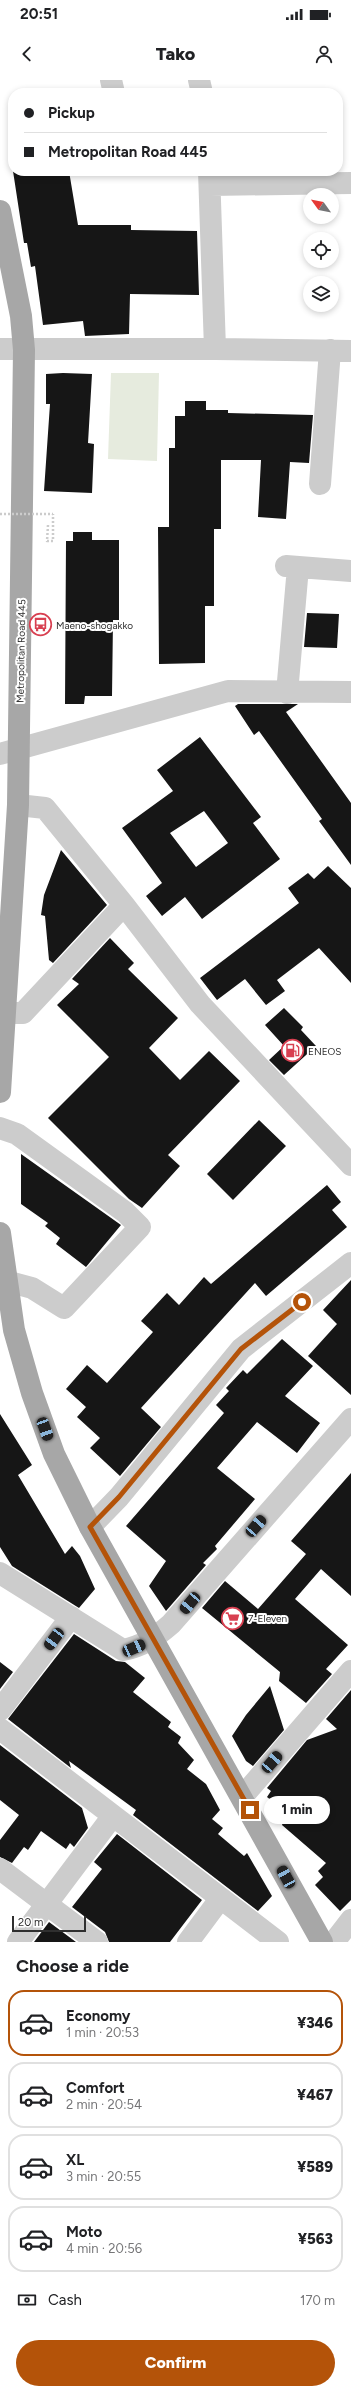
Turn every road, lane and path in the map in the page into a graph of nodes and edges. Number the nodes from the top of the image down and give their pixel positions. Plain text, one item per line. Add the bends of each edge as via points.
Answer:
1 (209, 178) edge
2 (351, 183) edge
3 (0, 211) edge
4 (0, 349) edge
5 (215, 349) junction
6 (24, 350) junction
7 (340, 351) edge
8 (320, 484) dead end
9 (0, 514) edge
10 (48, 522) dead end
11 (351, 571) edge
12 (351, 692) edge
13 (287, 693) junction
14 (10, 751) edge
15 (18, 805) junction
16 (124, 905) junction
17 (6, 1013) junction
18 (0, 1092) edge
19 (0, 1128) edge
20 (351, 1166) edge
21 (0, 1241) edge
22 (351, 1263) edge
23 (6, 1281) junction
24 (351, 1419) edge
25 (90, 1527) junction
26 (0, 1573) edge
27 (71, 1617) junction
28 (153, 1639) junction
29 (351, 1671) edge
30 (0, 1710) edge
31 (0, 1729) edge
32 (242, 1797) junction
33 (112, 1817) junction
34 (0, 1869) edge
35 (220, 1899) junction
36 (47, 1904) junction
37 (351, 1920) edge
38 (322, 1941) edge
39 (18, 1942) edge
40 (97, 1942) edge
41 (188, 1942) edge
42 (278, 1942) edge

1 - 2 street
1 - 5 street
3 - 6 main road, Metropolitan Road 445 via 21,316
4 - 6 street
5 - 6 street
5 - 7 street
6 - 14 main road, Metropolitan Road 445
7 - 8 street
9 - 10 path, bridge via 53,514 53,541 47,541
11 - 13 street via 292,567
12 - 13 street
13 - 14 street via 228,691
14 - 15 main road, Metropolitan Road 445
15 - 16 street via 45,808
15 - 17 main road, Metropolitan Road 445
16 - 17 street via 23,1013
16 - 20 street via 200,1004
17 - 18 main road, Metropolitan Road 445
19 - 23 street via 17,1134 125,1212 140,1227 64,1308 32,1288
21 - 23 main road
22 - 25 street via 241,1349 119,1497
23 - 25 main road via 14,1330 32,1393 54,1454
24 - 28 street via 171,1624
25 - 28 main road
26 - 27 street
27 - 28 street via 123,1650
27 - 30 street
28 - 32 main road
29 - 32 street
31 - 33 street
32 - 38 main road
33 - 35 street
33 - 36 street
34 - 36 street
35 - 41 street
35 - 42 street
36 - 39 street
36 - 40 street
37 - 38 street

